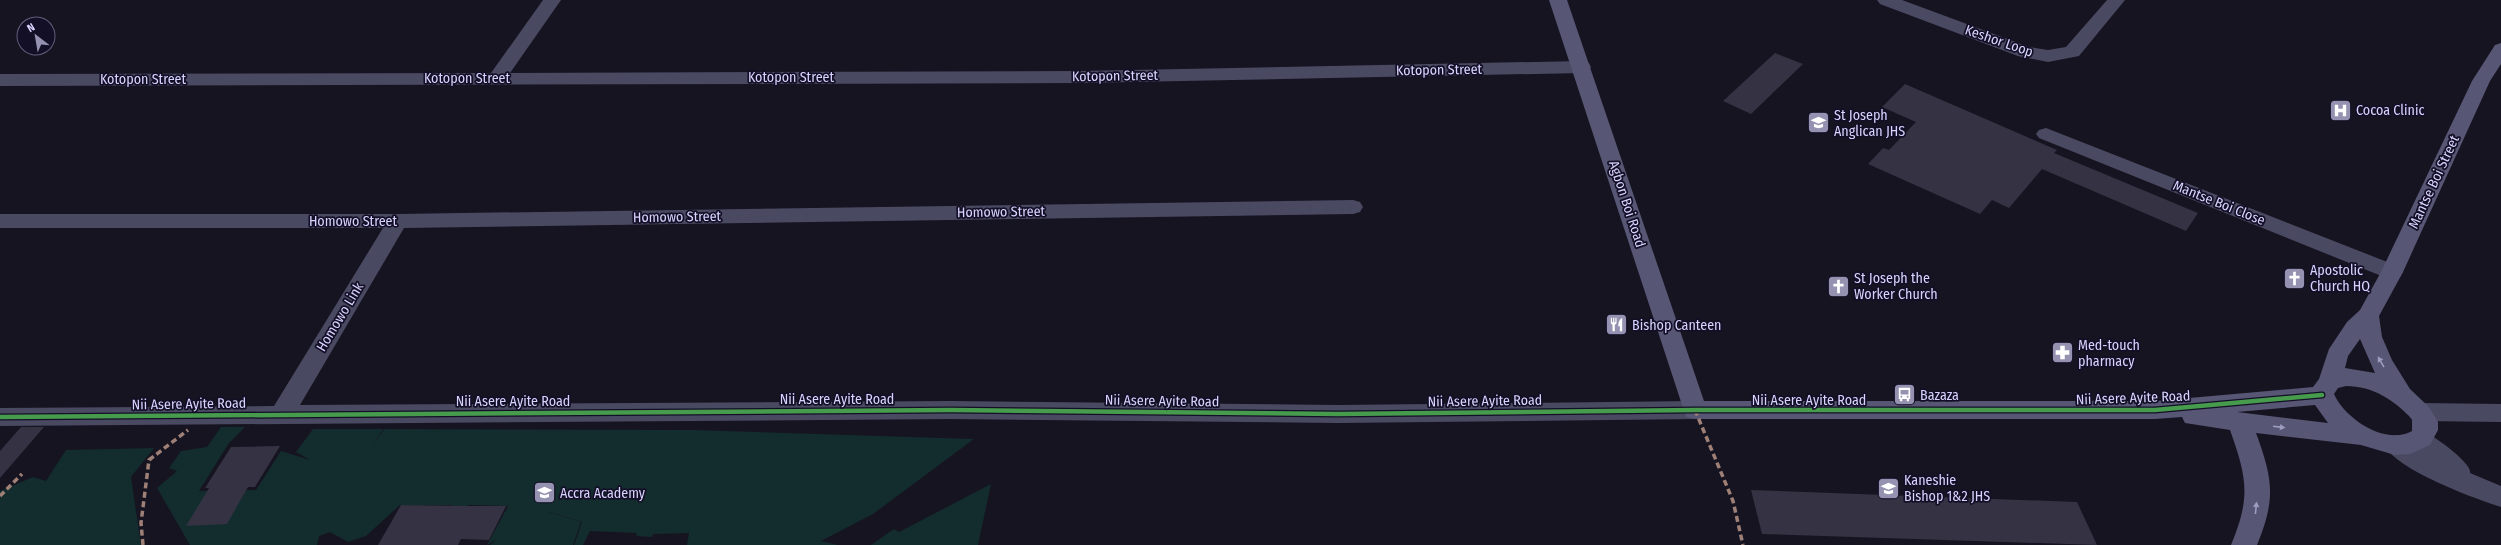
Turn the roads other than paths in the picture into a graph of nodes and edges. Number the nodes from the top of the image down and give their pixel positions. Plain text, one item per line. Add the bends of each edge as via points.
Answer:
1 (552, 0) edge
2 (1558, 0) edge
3 (1886, 0) edge
4 (2116, 0) edge
5 (2501, 49) edge
6 (1582, 67) junction
7 (497, 78) junction
8 (0, 80) edge
9 (2046, 134) dead end
10 (1353, 207) dead end
11 (0, 221) edge
12 (398, 221) junction
13 (2392, 272) junction
14 (2368, 316) junction
15 (2326, 388) junction
16 (2402, 395) junction
17 (1695, 410) junction
18 (2155, 410) junction
19 (2420, 412) junction
20 (2501, 413) edge
21 (282, 414) junction
22 (0, 417) edge
23 (2240, 422) junction
24 (2366, 437) junction
25 (2420, 439) junction
26 (2396, 445) junction
27 (2477, 486) junction
28 (2501, 497) edge
29 (2244, 545) edge

1 - 7 street
2 - 6 street, Agbon Boi Road
3 - 4 street, Keshor Loop via 2025,52 2048,56 2072,52
5 - 13 street, Mantse Boi Street via 2481,81
6 - 7 street, Kotopon Street via 1079,77
6 - 17 street, Agbon Boi Road
7 - 8 street, Kotopon Street
9 - 13 street, Mantse Boi Close
10 - 12 street, Homowo Street
11 - 12 street, Homowo Street
12 - 21 street, Homowo Link
13 - 14 street, Mantse Boi Street
14 - 15 street, Mantse Boi Street via 2355,328 2337,355
16 -> 14 street via 2376,355
15 - 16 street, Nii Asere Ayite Road via 2346,377 2356,377 2380,383
15 - 18 street, Nii Asere Ayite Road
15 - 24 street via 2331,412 2340,422
16 - 19 street
17 - 18 street, Nii Asere Ayite Road
17 - 21 street, Nii Asere Ayite Road via 1338,414 951,410
18 - 23 street, Nii Asere Ayite Road
19 - 20 street
19 - 25 street via 2426,428
21 - 22 street, Nii Asere Ayite Road
23 -> 24 street, Nii Asere Ayite Road
29 -> 23 street via 2256,512 2257,487
24 - 26 street
25 - 26 street via 2410,444
25 - 27 street
26 - 27 street via 2425,465
27 - 28 street

